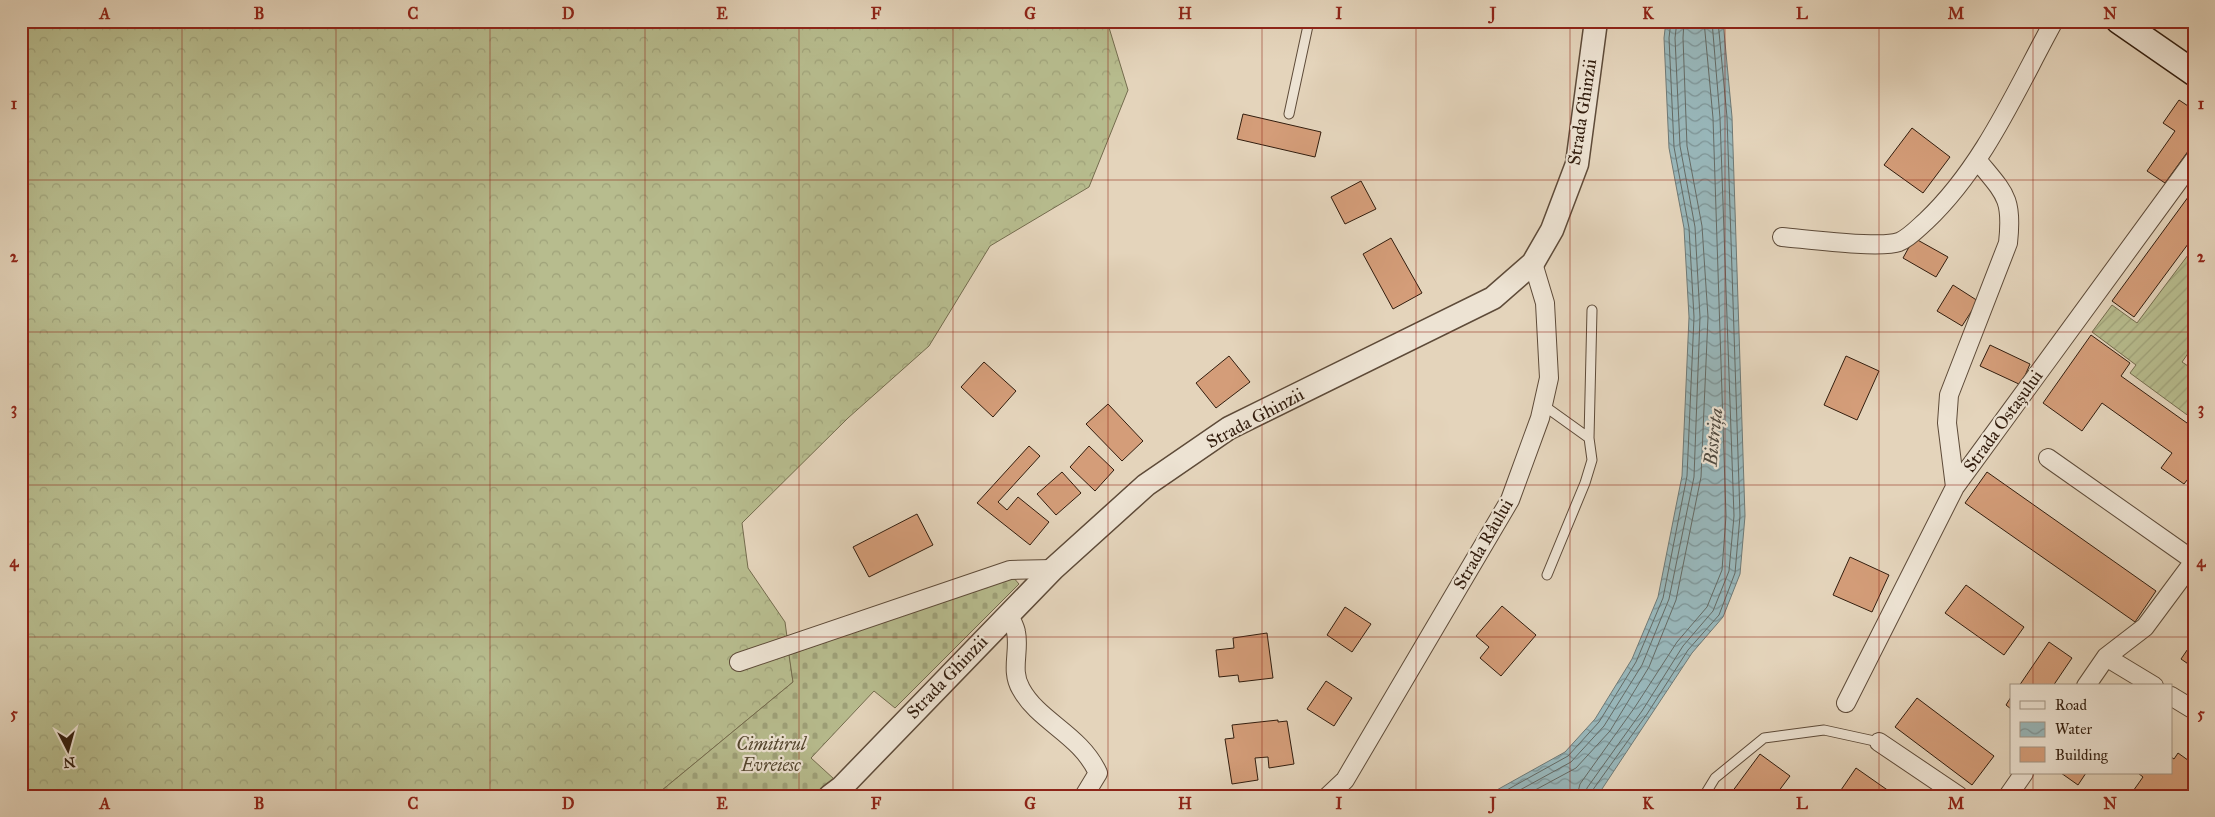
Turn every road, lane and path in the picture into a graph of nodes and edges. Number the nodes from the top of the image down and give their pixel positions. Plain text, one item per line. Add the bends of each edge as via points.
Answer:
1 (1309, 21) edge
2 (1596, 21) edge
3 (2054, 21) edge
4 (2119, 21) edge
5 (2194, 73) edge
6 (1289, 114) dead end
7 (2194, 160) edge
8 (1978, 161) junction
9 (1782, 237) dead end
10 (1533, 262) junction
11 (1592, 310) dead end
12 (1543, 405) junction
13 (1589, 438) junction
14 (2048, 458) dead end
15 (1955, 487) junction
16 (2193, 560) edge
17 (1053, 568) junction
18 (1547, 575) dead end
19 (1009, 614) junction
20 (2106, 657) junction
21 (739, 662) dead end
22 (2087, 684) edge
23 (2151, 684) edge
24 (2172, 697) edge
25 (1846, 703) dead end
26 (2194, 710) edge
27 (1879, 742) joint
28 (2023, 774) edge
29 (830, 796) edge
30 (1084, 796) edge
31 (1328, 796) edge
32 (1704, 796) edge
33 (1958, 796) edge
34 (2008, 796) edge

1 - 6 lane
2 - 10 street, Strada Ghinzii via 1577,164 1552,230
3 - 8 street
4 - 5 main road
7 - 15 street, Strada Ostașului
8 - 9 street via 1936,211 1899,242 1881,244
8 - 15 street via 2002,190 2011,217 2008,243 1949,395 1948,430
10 - 12 street, Strada Râului via 1545,303 1549,350 1549,378
10 - 17 street, Strada Ghinzii via 1494,298 1229,428 1146,485
11 - 13 lane
12 - 13 lane
12 - 31 street, Strada Râului via 1510,500 1345,780
13 - 18 lane via 1592,460 1585,483
14 - 16 street
15 - 25 street, Strada Ostașului
16 - 20 street via 2145,627
17 - 19 street, Strada Ghinzii
17 - 21 street via 1010,570
19 - 29 street, Strada Ghinzii
19 - 30 street via 1016,632 1016,678 1021,690 1032,704 1079,744 1098,773
20 - 22 street
20 - 23 street
24 - 26 street
27 - 32 lane via 1824,730 1764,738 1716,778
27 - 33 street
28 - 34 street

